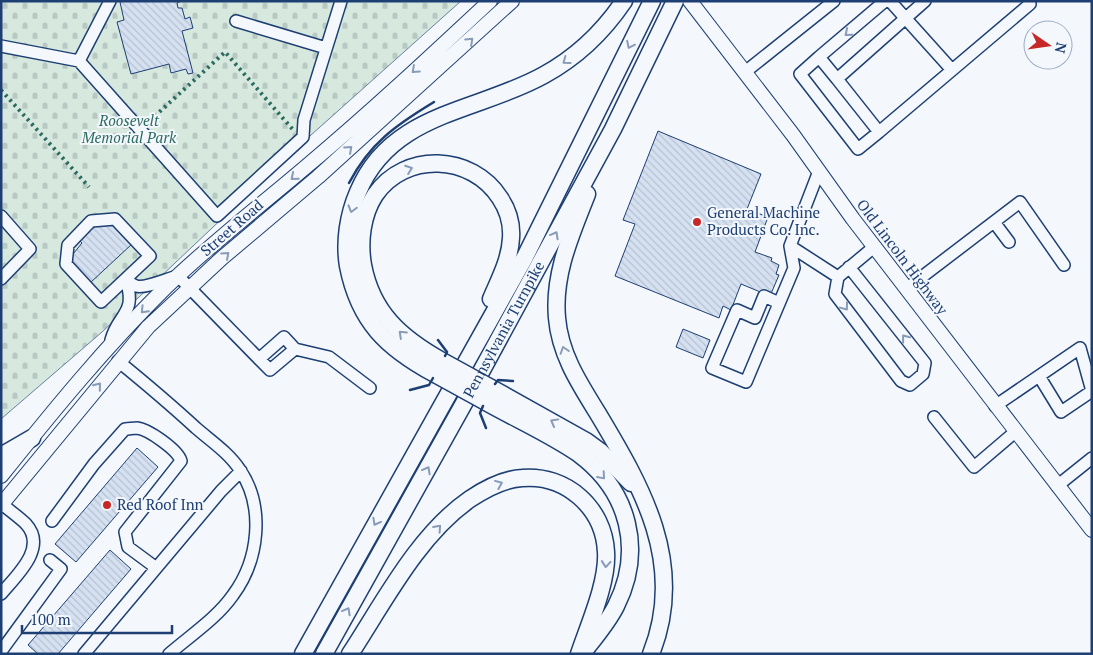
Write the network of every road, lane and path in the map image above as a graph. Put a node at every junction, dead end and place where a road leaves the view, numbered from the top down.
1 (110, 1) edge
2 (341, 1) edge
3 (490, 1) edge
4 (512, 1) edge
5 (624, 1) edge
6 (652, 1) edge
7 (675, 1) edge
8 (690, 1) edge
9 (834, 1) edge
10 (885, 1) edge
11 (890, 1) edge
12 (926, 1) edge
13 (1029, 1) edge
14 (819, 6) edge
15 (906, 19) junction
16 (236, 21) dead end
17 (1, 46) edge
18 (326, 48) junction
19 (818, 57) junction
20 (79, 61) junction
21 (952, 70) junction
22 (745, 72) junction
23 (837, 79) junction
24 (613, 129) junction
25 (879, 132) junction
26 (819, 171) junction
27 (1, 216) edge
28 (994, 222) junction
29 (1009, 242) dead end
30 (790, 246) junction
31 (874, 247) junction
32 (1064, 265) dead end
33 (849, 267) junction
34 (178, 276) junction
35 (838, 276) junction
36 (1, 279) edge
37 (126, 280) junction
38 (190, 288) junction
39 (906, 289) junction
40 (779, 303) junction
41 (108, 349) junction
42 (295, 349) junction
43 (259, 358) junction
44 (118, 361) junction
45 (438, 367) junction
46 (1039, 376) junction
47 (370, 388) dead end
48 (452, 388) junction
49 (1092, 391) edge
50 (489, 395) junction
51 (995, 406) junction
52 (934, 417) dead end
53 (1015, 432) junction
54 (32, 438) junction
55 (1, 456) edge
56 (1092, 458) edge
57 (241, 471) junction
58 (1, 476) edge
59 (1057, 486) junction
60 (644, 498) junction
61 (1, 504) edge
62 (52, 520) dead end
63 (1092, 530) edge
64 (50, 560) dead end
65 (155, 567) junction
66 (1, 594) edge
67 (2, 649) edge
68 (172, 653) edge
69 (7, 654) edge
70 (84, 654) edge
71 (303, 654) edge
72 (324, 654) edge
73 (350, 654) edge
74 (581, 654) edge
75 (651, 654) edge

1 - 20 street
2 - 18 street
3 -> 34 main road, Street Road
38 -> 4 main road, Street Road
5 -> 45 highway
6 -> 48 highway, Pennsylvania Turnpike
7 - 24 highway, Pennsylvania Turnpike
8 - 22 main road, Old Lincoln Highway
9 - 14 street
10 -> 19 street
11 - 15 street
12 - 15 street
13 - 21 street
14 - 22 street
15 - 21 street
15 - 23 street
16 - 18 street
17 - 20 street
18 - 20 street
19 - 23 street
19 - 25 street
21 - 25 street
22 - 26 main road, Old Lincoln Highway
23 - 25 street
60 -> 24 highway
72 -> 24 highway, Pennsylvania Turnpike
26 - 30 street
26 - 31 main road, Old Lincoln Highway
27 - 36 street
28 - 29 street
28 - 32 street
28 - 39 street
30 - 35 street
30 - 40 street
31 - 33 street
31 - 39 main road, Old Lincoln Highway
33 - 35 street
35 -> 33 street
34 - 37 street
34 - 38 street
34 -> 41 main road, Street Road
37 - 37 street
37 - 41 street
38 - 43 street
38 - 44 main road, Street Road
39 - 51 main road, Old Lincoln Highway
40 - 40 street
41 - 54 main road, Street Road
42 - 43 street
42 - 43 street
42 - 47 street
44 - 57 street
61 -> 44 main road, Street Road
45 -> 48 highway
45 - 50 highway, bridge
46 - 49 street
46 - 49 street
46 - 51 street
48 -> 71 highway, Pennsylvania Turnpike
60 -> 50 highway
50 -> 74 highway
51 - 53 main road, Old Lincoln Highway
52 - 53 street
53 - 59 main road, Old Lincoln Highway
54 - 55 highway
54 - 58 main road, Street Road
56 - 59 street
57 - 65 street
57 - 68 street
59 - 63 main road, Old Lincoln Highway
60 - 75 highway
61 - 66 street
62 - 65 street
64 - 67 street
65 - 70 street
67 - 69 street
73 -> 74 highway

